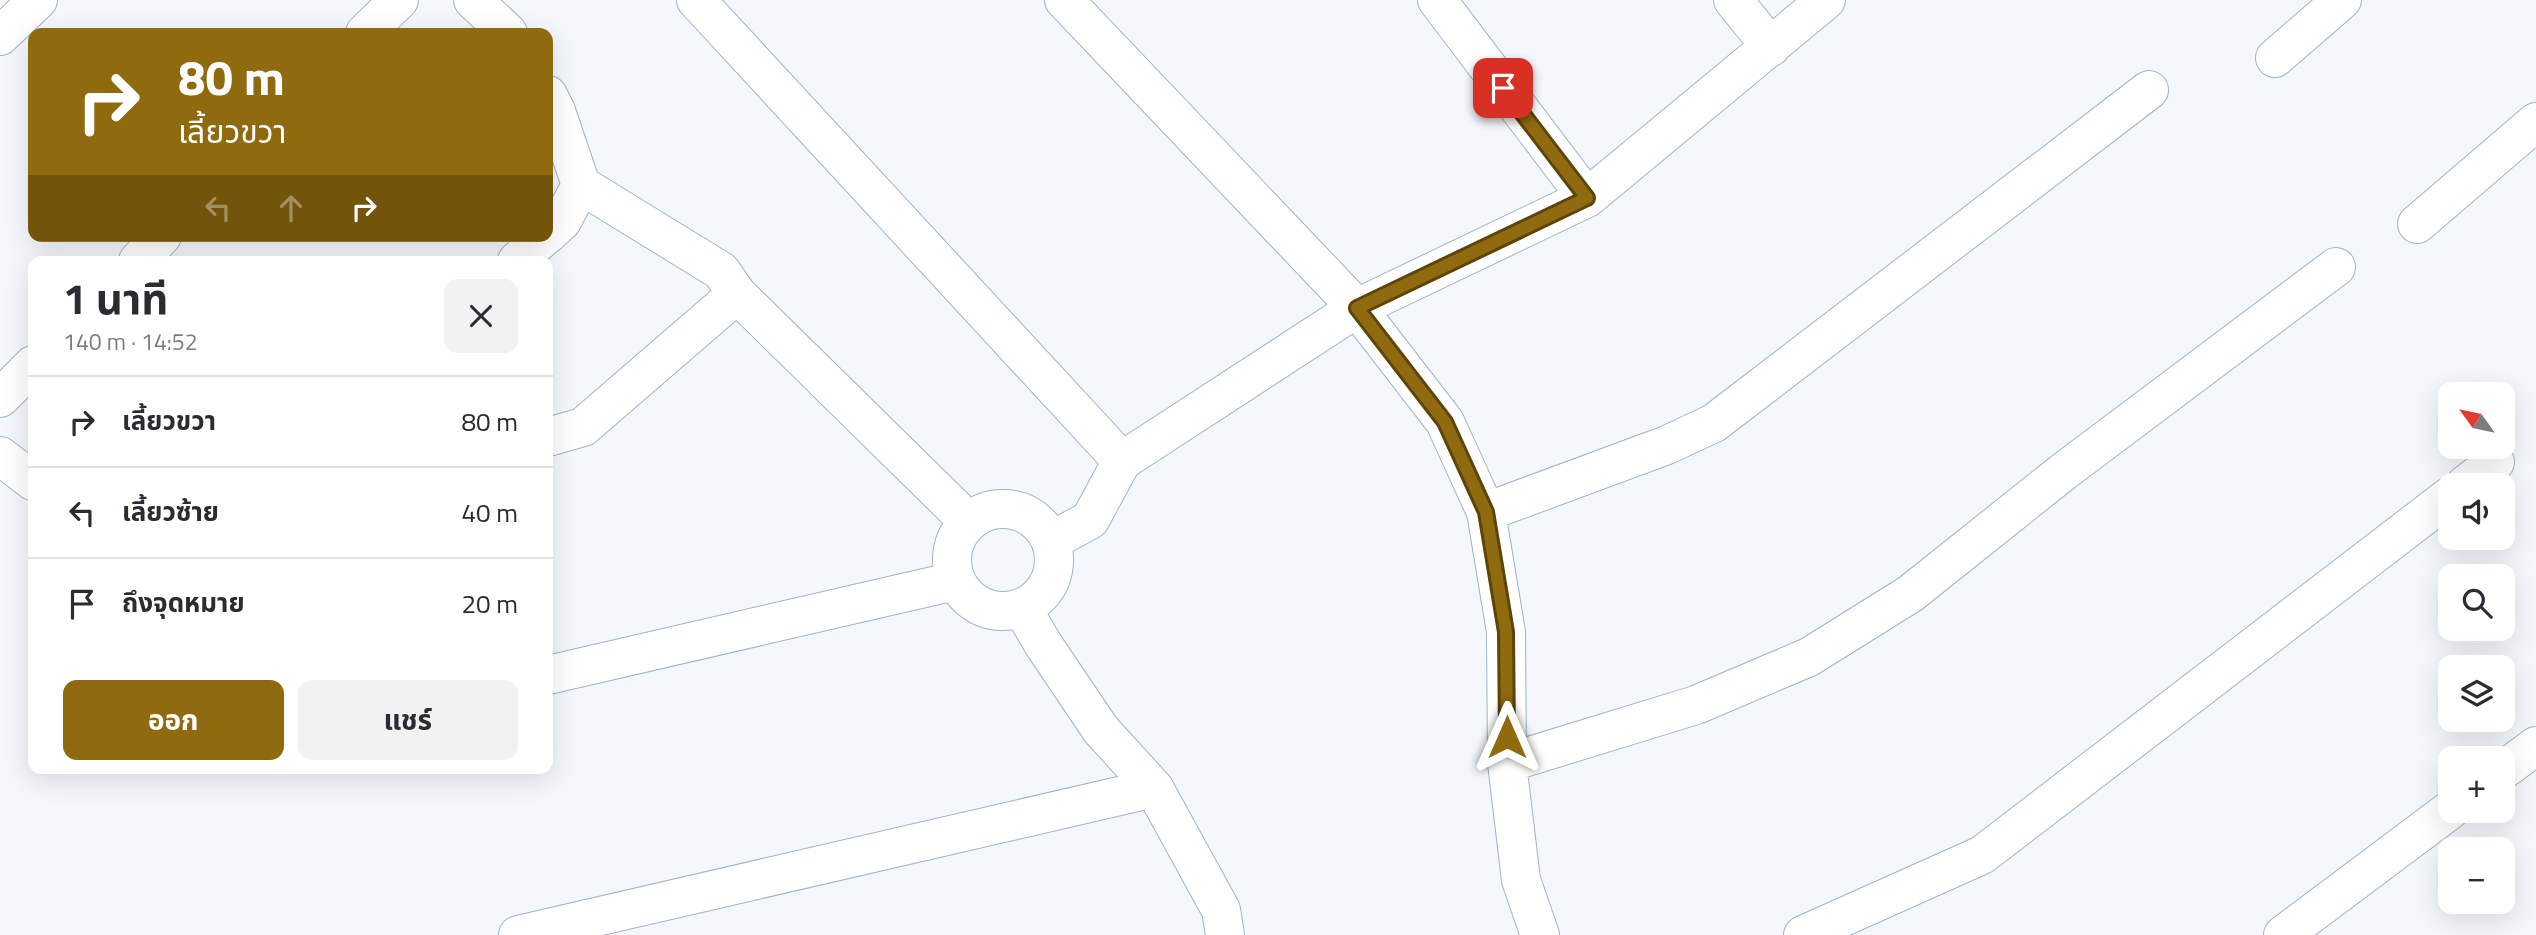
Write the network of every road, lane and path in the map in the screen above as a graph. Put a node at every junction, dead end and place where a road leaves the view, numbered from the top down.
1 (38, 0) edge
2 (400, 0) edge
3 (473, 0) edge
4 (696, 0) edge
5 (1064, 0) edge
6 (1437, 0) edge
7 (1733, 0) edge
8 (1826, 0) edge
9 (2342, 0) edge
10 (370, 28) edge
11 (503, 28) edge
12 (0, 36) edge
13 (1771, 47) junction
14 (2275, 58) dead end
15 (2149, 90) dead end
16 (553, 105) edge
17 (2536, 122) edge
18 (581, 185) junction
19 (1587, 198) junction
20 (2417, 224) dead end
21 (553, 229) edge
22 (156, 242) edge
23 (538, 242) edge
24 (143, 256) edge
25 (523, 256) edge
26 (2336, 267) dead end
27 (737, 294) junction
28 (1357, 308) junction
29 (28, 370) edge
30 (0, 398) edge
31 (553, 436) edge
32 (0, 456) edge
33 (1122, 461) junction
34 (2495, 462) dead end
35 (2481, 473) edge
36 (28, 477) edge
37 (2438, 505) edge
38 (1486, 512) junction
39 (968, 521) junction
40 (1051, 541) junction
41 (955, 581) junction
42 (1022, 608) junction
43 (553, 674) edge
44 (2536, 746) edge
45 (2515, 761) edge
46 (1507, 763) junction
47 (1154, 789) junction
48 (2438, 819) edge
49 (518, 935) edge
50 (1225, 935) edge
51 (1540, 935) edge
52 (1803, 935) edge
53 (2283, 935) edge

1 - 12 street
2 - 10 street
3 - 11 street
4 - 33 street
5 - 28 street
6 - 19 street
7 - 13 street
8 - 13 street
9 - 14 street
13 - 19 street
15 - 38 street
16 - 18 street
17 - 20 street
18 - 21 street
18 - 27 street
19 - 28 street
22 - 24 street
23 - 25 street
26 - 46 street
27 - 31 street
27 - 39 street
28 - 33 street
28 - 38 street
29 - 30 street
32 - 36 street
33 - 40 street
34 - 35 street
37 - 52 street
38 - 46 street
39 - 40 street
39 - 41 street
40 - 42 street
41 - 42 street
41 - 43 street
42 - 47 street
44 - 45 street
46 - 51 street
47 - 49 street
47 - 50 street
48 - 53 street

